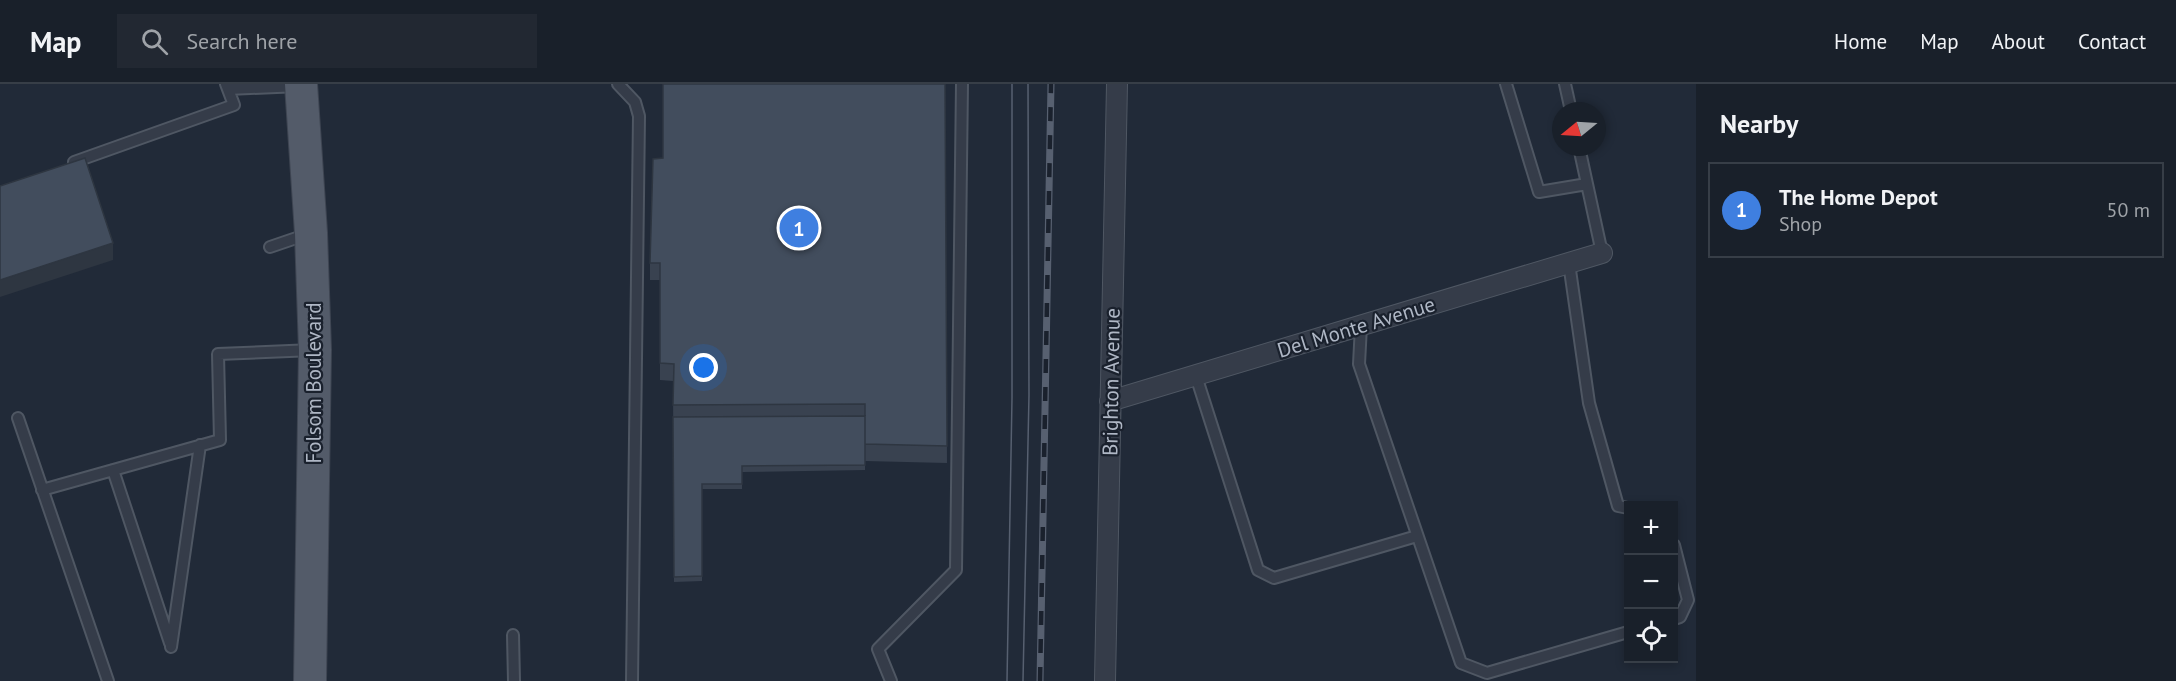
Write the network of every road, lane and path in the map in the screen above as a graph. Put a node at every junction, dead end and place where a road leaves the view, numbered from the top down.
1 (618, 84) edge
2 (962, 84) edge
3 (1117, 84) edge
4 (1506, 84) edge
5 (1565, 84) edge
6 (301, 85) edge
7 (227, 87) edge
8 (1569, 102) edge
9 (1581, 156) edge
10 (67, 165) edge
11 (1587, 184) junction
12 (311, 233) junction
13 (270, 247) dead end
14 (1602, 253) joint
15 (1569, 263) junction
16 (1361, 326) junction
17 (315, 350) junction
18 (1196, 376) junction
19 (1110, 402) junction
20 (18, 418) dead end
21 (200, 445) junction
22 (113, 470) junction
23 (42, 490) junction
24 (1624, 507) edge
25 (1417, 536) junction
26 (1677, 555) edge
27 (1678, 618) edge
28 (1624, 633) edge
29 (513, 635) dead end
30 (108, 681) edge
31 (310, 681) edge
32 (514, 681) edge
33 (632, 681) edge
34 (891, 681) edge
35 (1105, 681) edge

1 - 33 lane
2 - 34 lane
3 - 19 street, Brighton Avenue
4 - 11 lane
5 - 8 lane
6 - 7 lane
6 - 12 main road, Folsom Boulevard
7 - 10 lane
9 - 11 lane
11 - 14 lane
12 - 13 lane
12 - 17 main road, Folsom Boulevard
14 - 15 street, Del Monte Avenue
15 - 16 street, Del Monte Avenue
15 - 24 lane
16 - 18 street, Del Monte Avenue
16 - 25 lane
17 - 21 lane
17 - 31 main road, Folsom Boulevard
18 - 19 street, Del Monte Avenue
18 - 25 lane
19 - 35 street, Brighton Avenue
20 - 23 lane
21 - 22 lane
21 - 22 lane
22 - 23 lane
23 - 30 lane
25 - 28 lane
26 - 27 lane
29 - 32 lane

